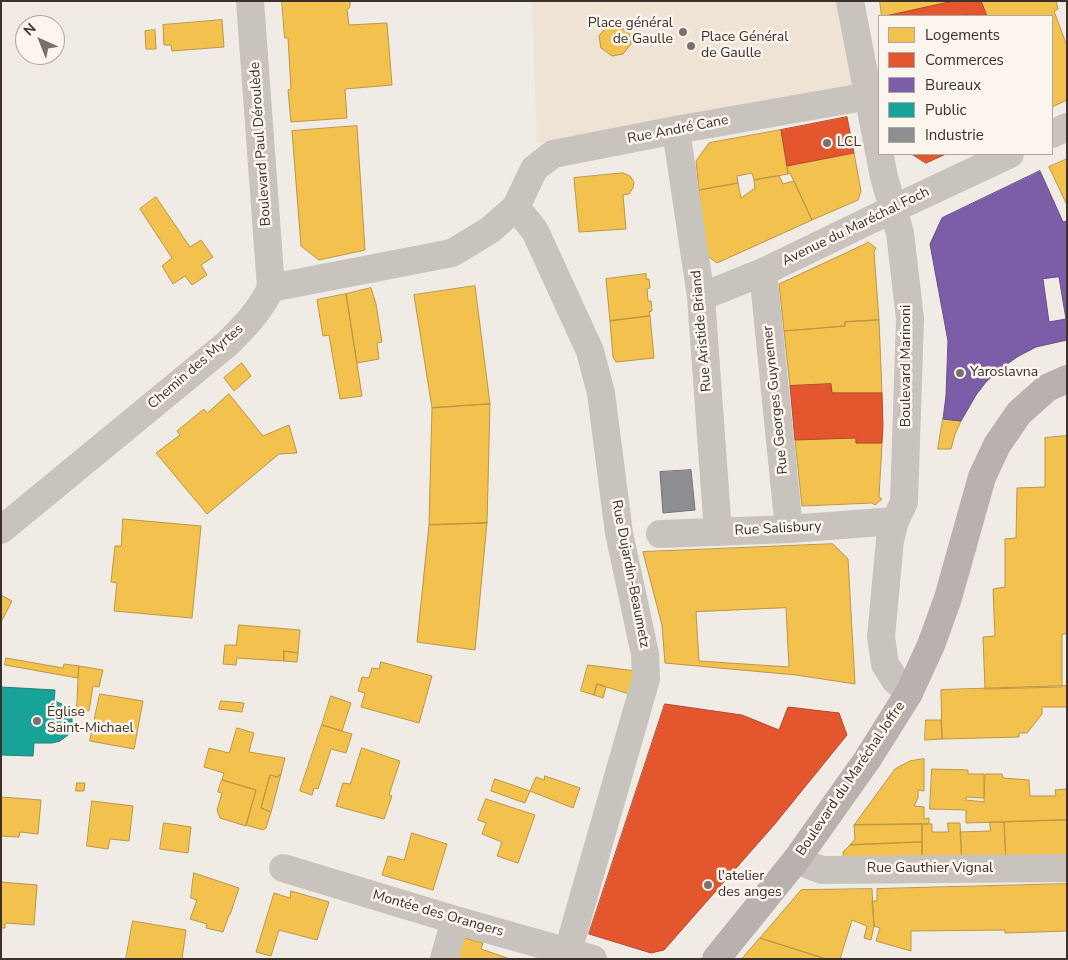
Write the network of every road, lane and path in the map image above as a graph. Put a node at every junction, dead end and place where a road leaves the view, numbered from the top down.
1 (250, 1) edge
2 (850, 1) edge
3 (869, 96) junction
4 (1067, 127) edge
5 (676, 130) junction
6 (1053, 134) edge
7 (878, 145) edge
8 (880, 155) edge
9 (1008, 155) edge
10 (516, 207) junction
11 (892, 209) junction
12 (763, 272) junction
13 (272, 288) junction
14 (701, 297) junction
15 (1067, 379) edge
16 (896, 521) junction
17 (789, 529) junction
18 (1, 530) edge
19 (718, 532) junction
20 (660, 534) dead end
21 (909, 693) junction
22 (796, 860) junction
23 (283, 868) dead end
24 (1067, 868) edge
25 (455, 920) junction
26 (568, 951) junction
27 (444, 959) edge
28 (593, 959) edge
29 (716, 959) edge

1 - 13 street, Boulevard Paul Déroulède
2 - 3 street, Boulevard Marinoni
3 - 5 street, Rue André Cane
3 - 7 street, Boulevard Marinoni
4 - 6 street
5 - 10 street, Rue André Cane
5 - 14 street, Rue Aristide Briand
8 - 11 street, Boulevard Marinoni
9 - 11 street, Avenue du Maréchal Foch
10 - 13 street
10 - 26 street, Rue Dujardin-Beaumetz
11 - 12 street, Avenue du Maréchal Foch
11 - 16 street, Boulevard Marinoni
12 - 14 street, Avenue du Maréchal Foch
12 - 17 street, Rue Georges Guynemer
13 - 18 street, Chemin des Myrtes
14 - 19 street, Rue Aristide Briand
15 - 21 main road, Boulevard du Maréchal Joffre
16 - 17 street, Rue Salisbury
16 - 21 street, Boulevard Marinoni
17 - 19 street, Rue Salisbury
19 - 20 street, Rue Salisbury
21 - 22 main road, Boulevard du Maréchal Joffre
22 - 24 street, Rue Gauthier Vignal
22 - 29 main road, Boulevard du Maréchal Joffre
23 - 25 street, Montée des Orangers
25 - 26 street, Montée des Orangers
25 - 27 street
26 - 28 street, Montée des Orangers

